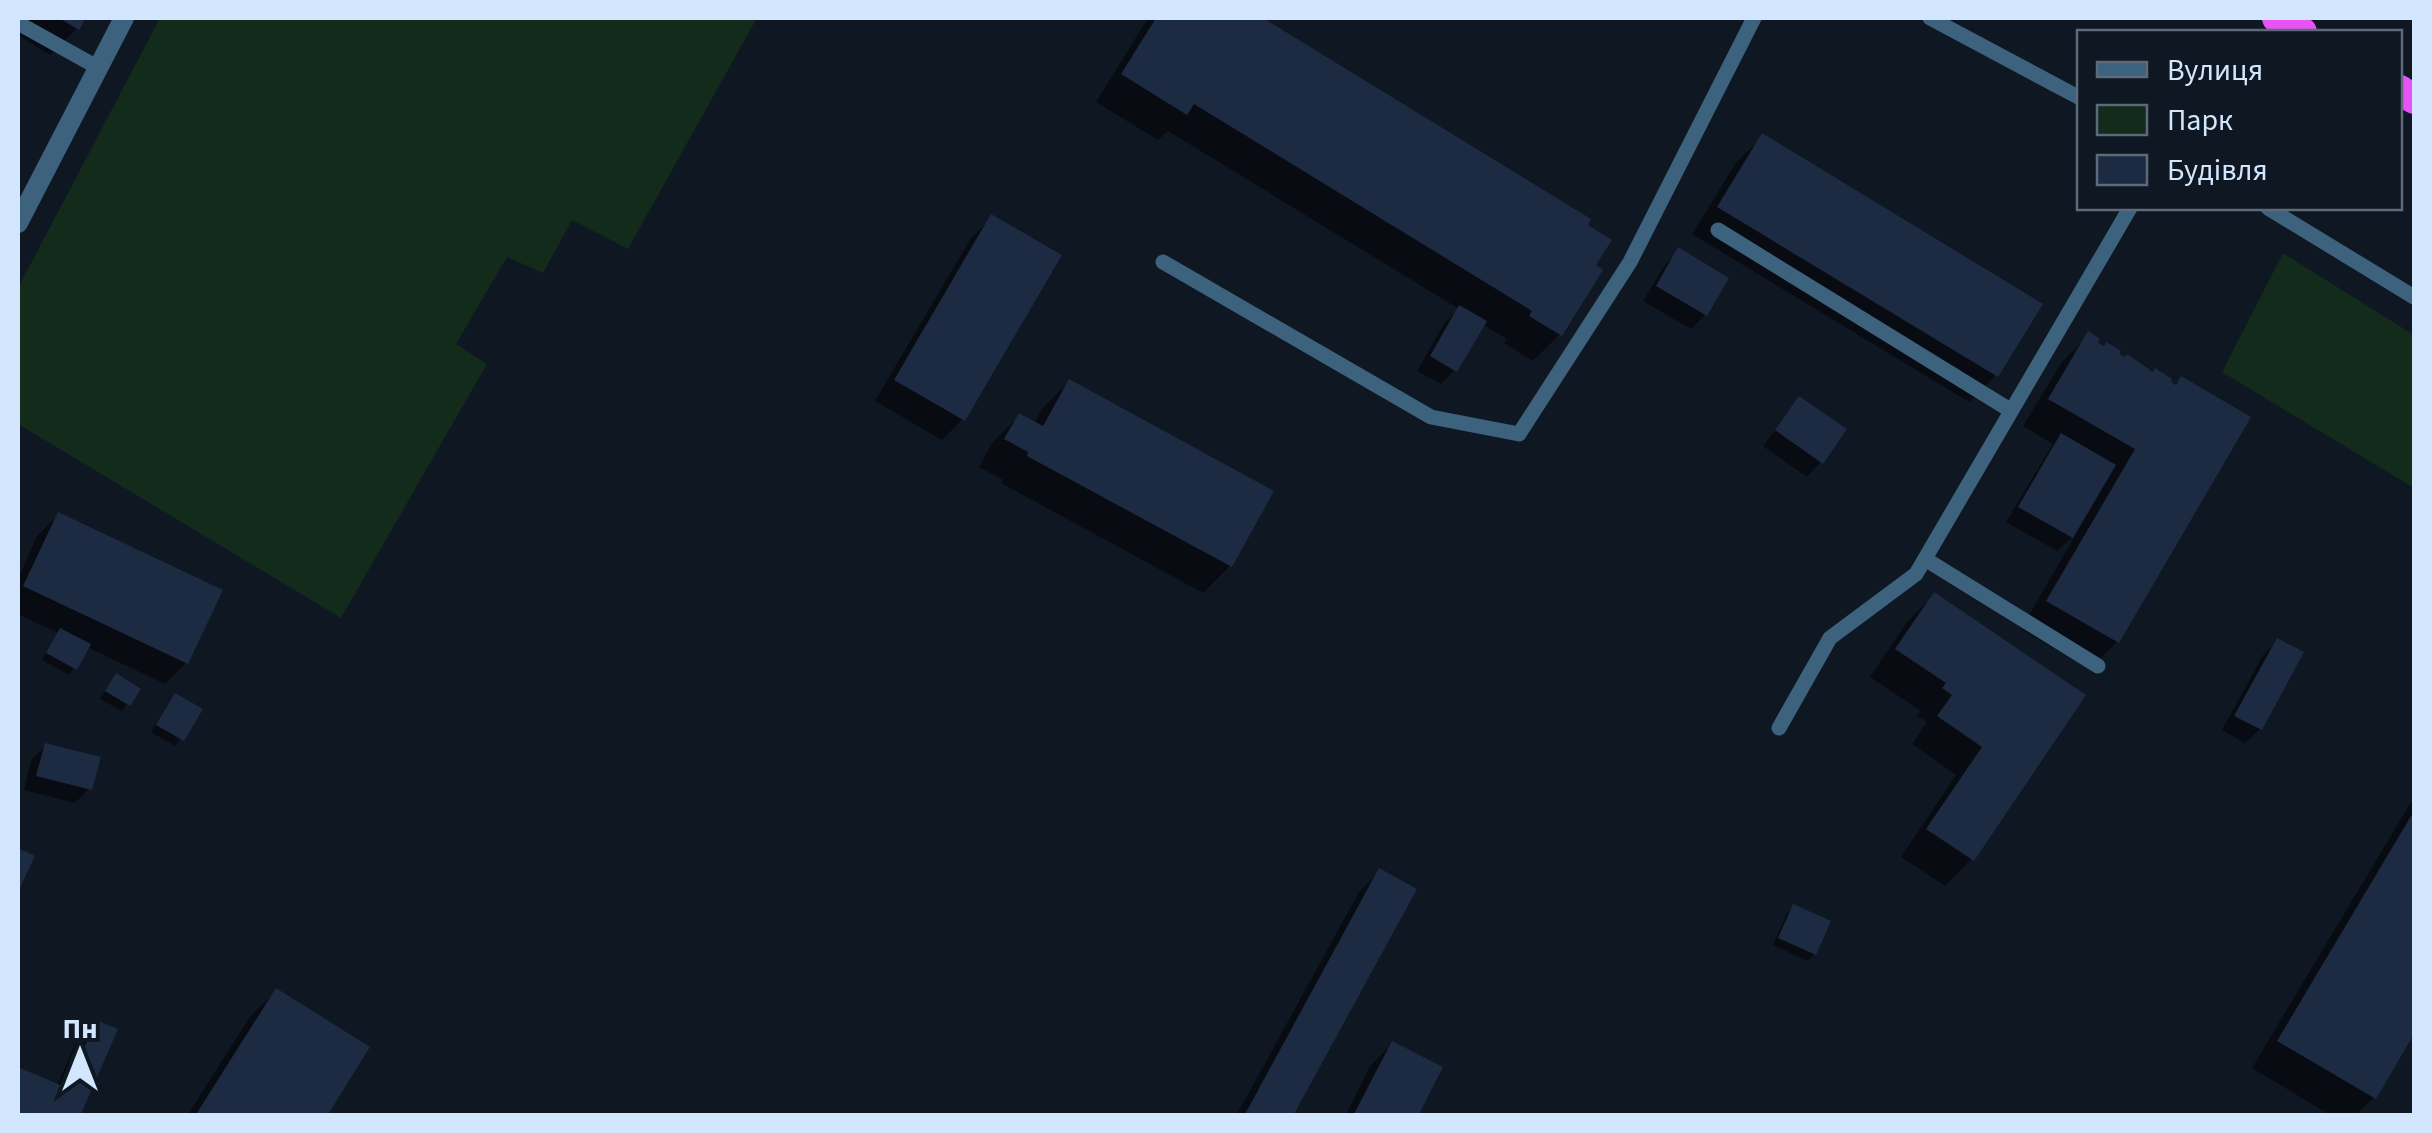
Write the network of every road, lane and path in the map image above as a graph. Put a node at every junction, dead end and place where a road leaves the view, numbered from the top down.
1 (124, 18) edge
2 (1754, 18) edge
3 (1930, 18) edge
4 (18, 23) edge
5 (97, 67) junction
6 (2077, 96) edge
7 (2129, 210) edge
8 (2271, 210) edge
9 (18, 223) edge
10 (1718, 230) dead end
11 (1163, 262) dead end
12 (2414, 296) edge
13 (2010, 410) junction
14 (1925, 558) junction
15 (2098, 666) dead end
16 (1779, 728) dead end

1 - 5 street
2 - 11 lane
3 - 6 lane
4 - 5 lane
5 - 9 street
7 - 13 lane
8 - 12 lane
10 - 13 lane
13 - 14 lane
14 - 15 lane
14 - 16 lane

